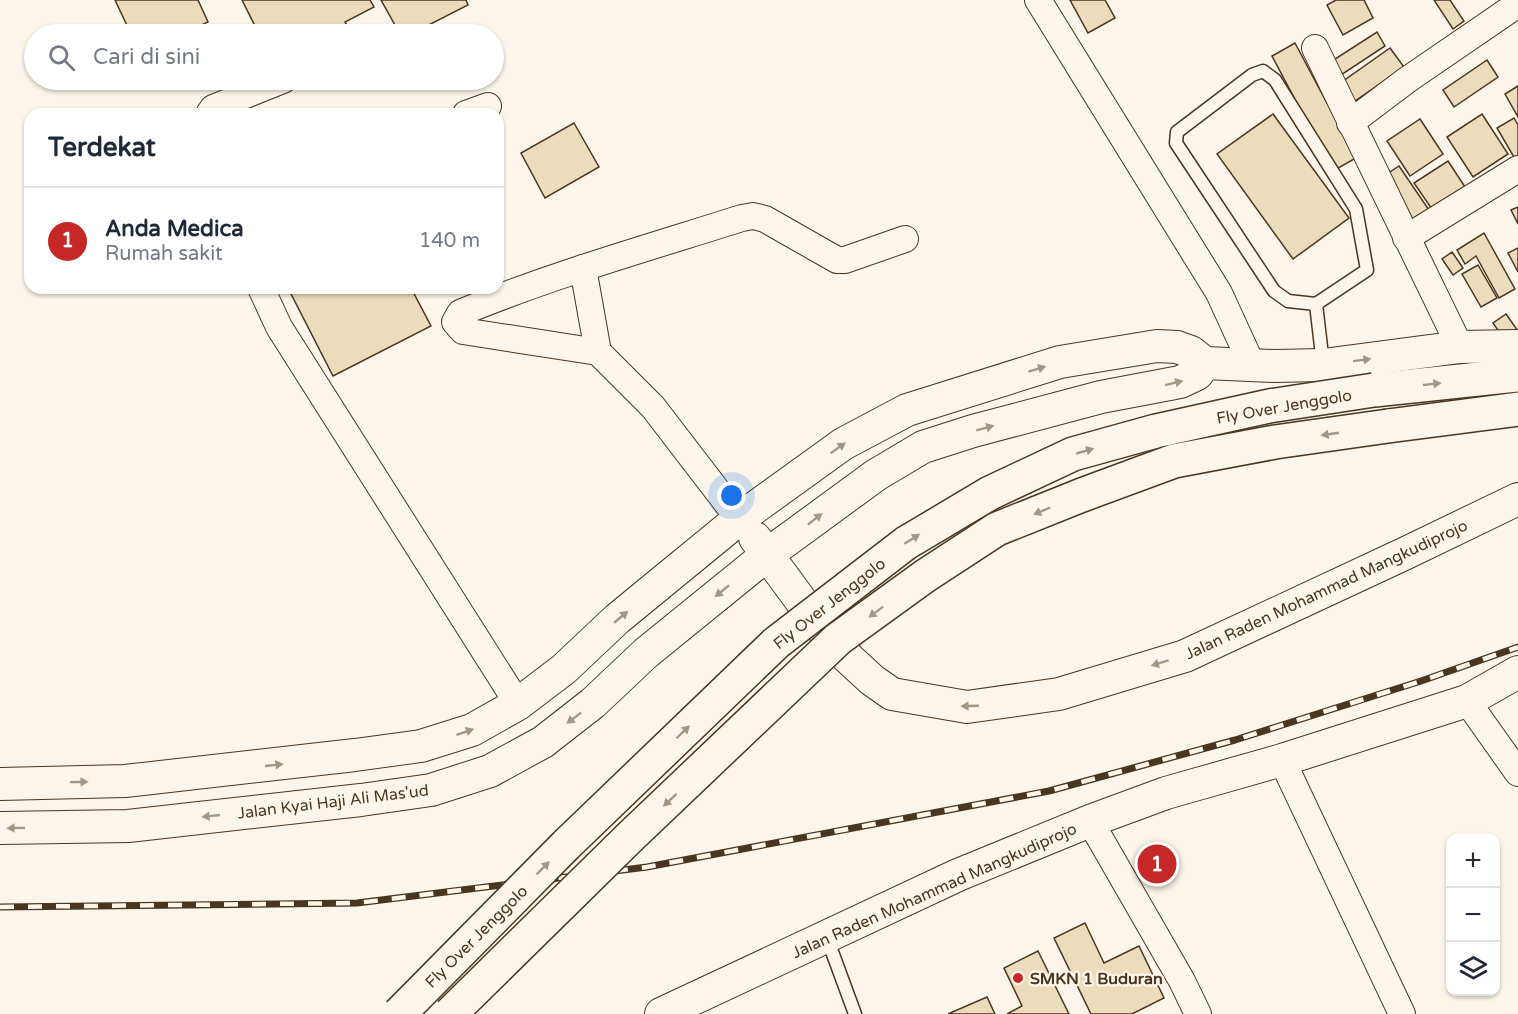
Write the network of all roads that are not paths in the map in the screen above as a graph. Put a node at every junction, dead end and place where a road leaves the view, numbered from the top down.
1 (1038, 0) edge
2 (1518, 4) edge
3 (1315, 48) dead end
4 (259, 90) edge
5 (213, 108) edge
6 (1350, 123) junction
7 (1518, 170) edge
8 (1406, 238) junction
9 (905, 239) dead end
10 (583, 268) junction
11 (504, 291) edge
12 (264, 294) edge
13 (495, 294) edge
14 (1316, 304) junction
15 (1518, 346) edge
16 (1460, 347) junction
17 (598, 352) junction
18 (1205, 363) junction
19 (1252, 365) junction
20 (1323, 365) junction
21 (1518, 375) edge
22 (1518, 410) edge
23 (1518, 499) edge
24 (740, 519) junction
25 (768, 554) junction
26 (1518, 672) edge
27 (1467, 700) junction
28 (518, 704) junction
29 (1282, 760) junction
30 (1518, 773) edge
31 (0, 783) edge
32 (1090, 820) junction
33 (0, 828) edge
34 (826, 937) junction
35 (399, 1014) edge
36 (450, 1014) edge
37 (661, 1014) edge
38 (855, 1014) edge
39 (1198, 1014) edge
40 (1402, 1014) edge

1 - 19 street
2 - 6 street
3 - 6 street
4 - 5 street
6 - 8 street
7 - 8 street
8 - 16 street
9 - 10 street
10 - 11 street
10 - 17 street
12 - 28 street
13 - 17 street
14 - 14 lane
14 - 20 lane
15 - 16 street
20 -> 16 street
17 - 24 street
18 - 19 street
24 -> 18 street
25 -> 18 street
19 - 20 street
35 -> 21 highway, Fly Over Jenggolo, bridge
22 -> 36 highway, Fly Over Jenggolo, bridge
23 -> 25 street, Jalan Raden Mohammad Mangkudiprojo
24 - 25 street, Jalan Raden Mohammad Mangkudiprojo
28 -> 24 street
25 -> 33 street, Jalan Kyai Haji Ali Mas'ud
26 - 27 street, Jalan Raden Mohammad Mangkudiprojo
27 - 29 street, Jalan Raden Mohammad Mangkudiprojo
27 - 30 street
31 -> 28 street
29 - 32 street, Jalan Raden Mohammad Mangkudiprojo
29 - 40 street
32 - 34 street, Jalan Raden Mohammad Mangkudiprojo
32 - 39 street
34 - 37 street, Jalan Raden Mohammad Mangkudiprojo
34 - 38 lane

